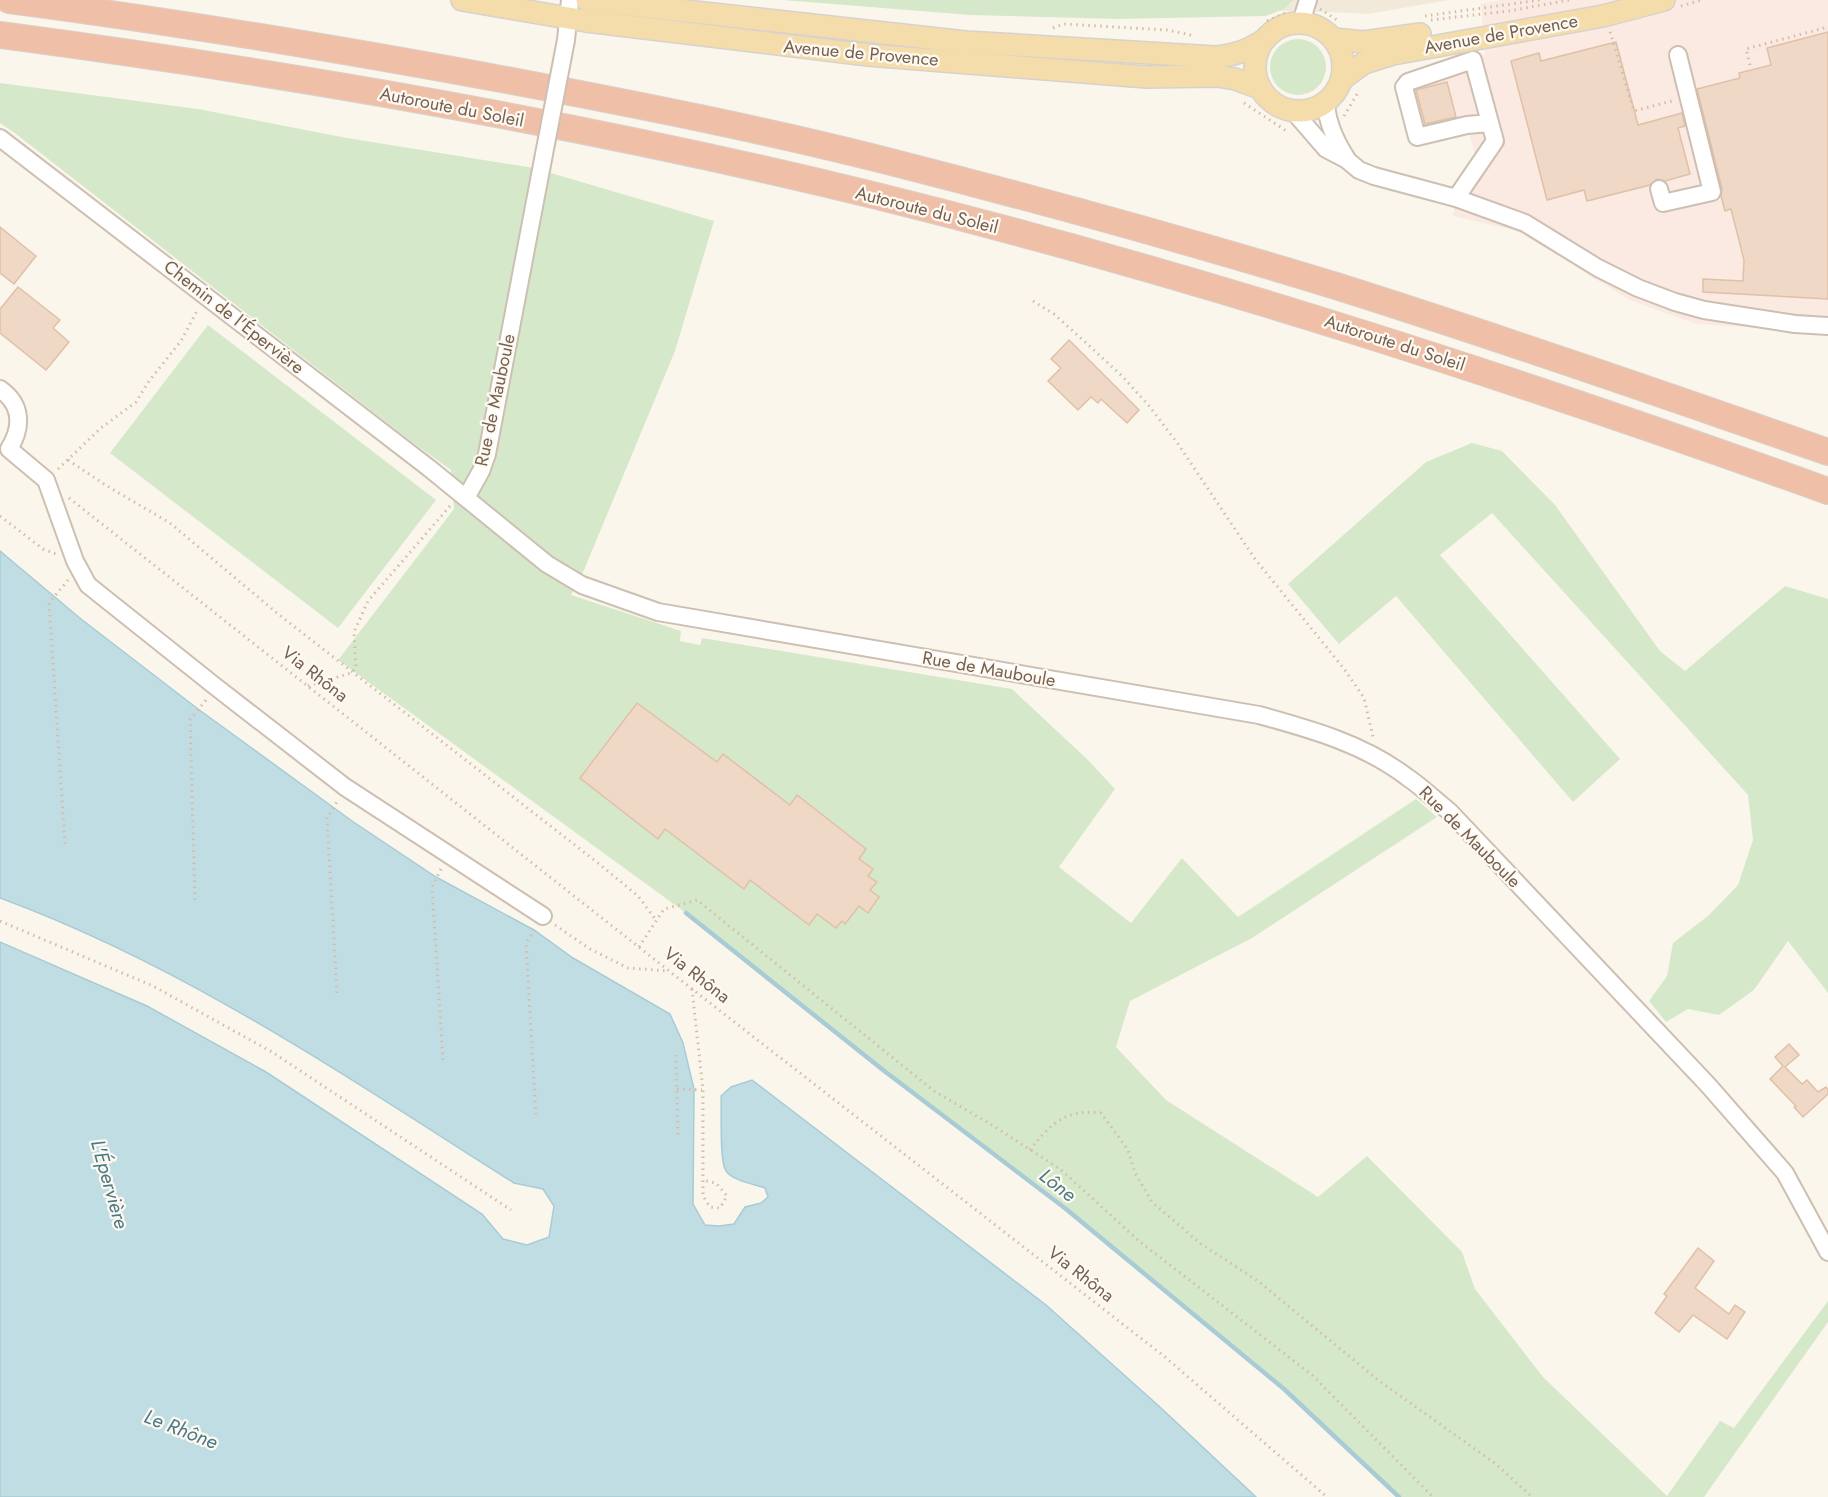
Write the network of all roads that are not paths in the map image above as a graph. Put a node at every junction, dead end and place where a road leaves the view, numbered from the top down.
1 (9, 0) edge
2 (462, 0) edge
3 (586, 0) edge
4 (1308, 0) edge
5 (1607, 0) edge
6 (1665, 0) edge
7 (569, 9) edge
8 (1301, 22) junction
9 (0, 35) edge
10 (1334, 39) junction
11 (1264, 40) junction
12 (1678, 55) dead end
13 (1352, 81) junction
14 (1260, 88) junction
15 (1326, 103) junction
16 (1294, 112) junction
17 (1490, 123) junction
18 (0, 138) edge
19 (1347, 160) junction
20 (1659, 189) dead end
21 (1456, 198) junction
22 (1828, 326) edge
23 (0, 389) edge
24 (1828, 452) edge
25 (1828, 491) edge
26 (459, 501) junction
27 (543, 916) road end
28 (1828, 1252) edge

1 - 24 highway, Autoroute du Soleil
2 - 7 main road, Avenue de Provence
3 - 11 main road, Avenue de Provence
4 - 8 street
5 - 10 main road, Avenue de Provence
6 - 13 main road, Avenue de Provence
7 - 14 main road, Avenue de Provence
7 - 26 street, Rue de Mauboule, bridge
8 - 10 main road
8 - 11 main road
9 - 25 highway, Autoroute du Soleil
10 - 13 main road
11 - 14 main road
12 - 20 street
13 - 15 main road
14 - 16 main road
15 - 16 main road
15 - 19 street
16 - 19 street
17 - 17 street
17 - 21 street
18 - 26 street, Chemin de l'Épervière
19 - 21 street
21 - 22 street
23 - 27 street
26 - 28 street, Rue de Mauboule

